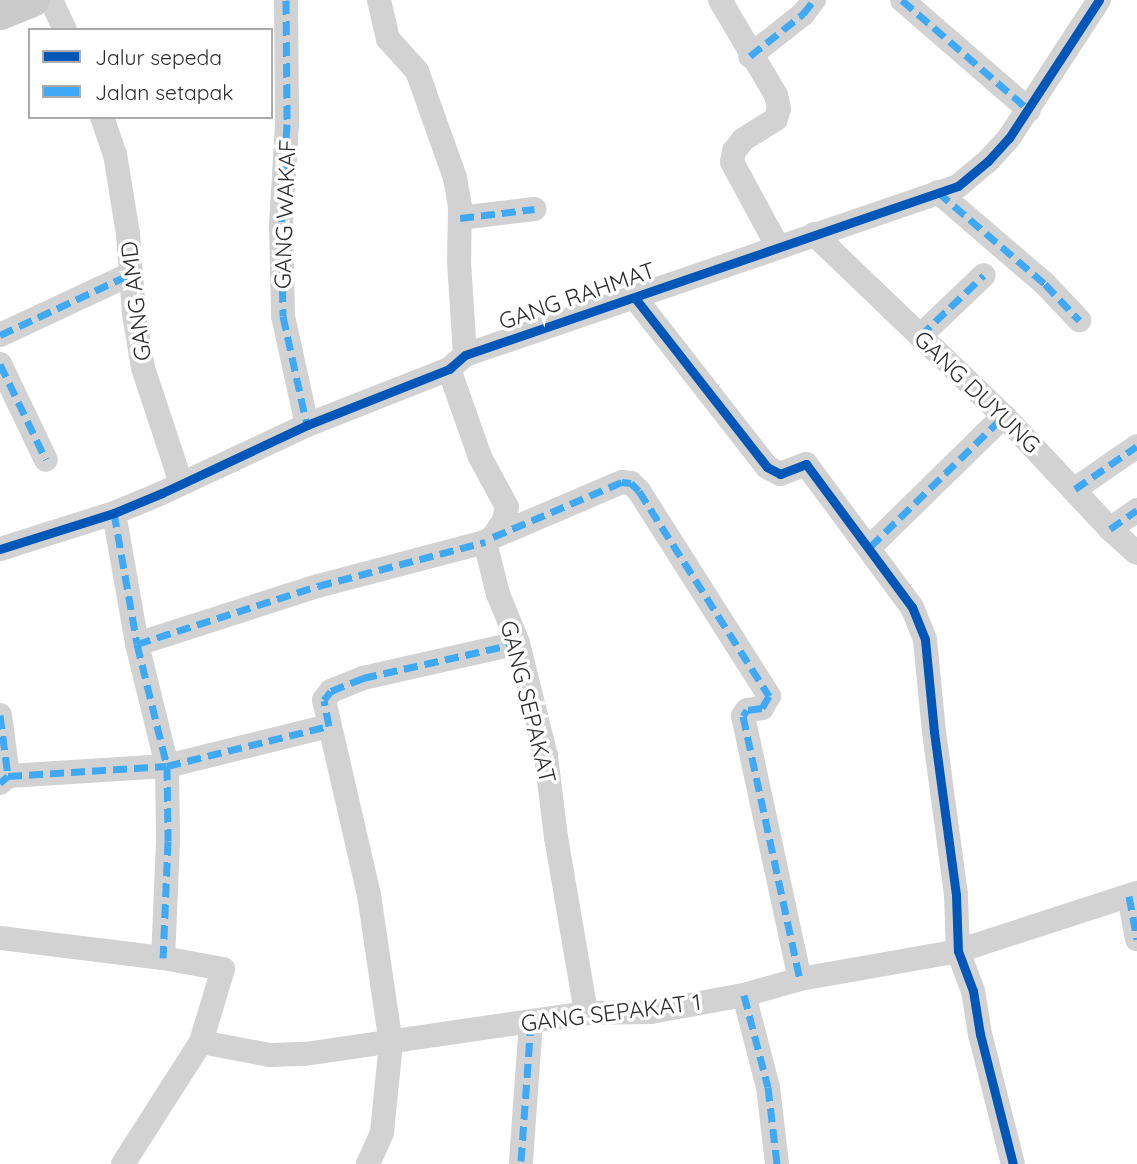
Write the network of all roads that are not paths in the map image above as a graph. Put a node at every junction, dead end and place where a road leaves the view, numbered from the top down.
1 (32, 0) edge
2 (51, 0) edge
3 (286, 0) edge
4 (379, 0) edge
5 (720, 0) edge
6 (814, 0) edge
7 (902, 0) edge
8 (1099, 0) edge
9 (0, 13) edge
10 (64, 28) edge
11 (750, 56) junction
12 (1029, 110) junction
13 (103, 119) edge
14 (938, 192) junction
15 (534, 209) dead end
16 (460, 218) junction
17 (814, 234) junction
18 (778, 247) junction
19 (131, 274) junction
20 (984, 275) dead end
21 (635, 298) junction
22 (1079, 320) dead end
23 (0, 335) edge
24 (920, 336) junction
25 (457, 362) junction
26 (0, 364) edge
27 (1004, 416) junction
28 (307, 425) junction
29 (1137, 446) edge
30 (46, 460) dead end
31 (181, 483) junction
32 (1075, 489) junction
33 (1137, 510) edge
34 (114, 513) junction
35 (1110, 529) junction
36 (489, 540) junction
37 (870, 547) junction
38 (0, 549) edge
39 (1137, 553) edge
40 (518, 643) junction
41 (137, 644) junction
42 (0, 715) edge
43 (329, 726) junction
44 (167, 766) junction
45 (4, 779) edge
46 (1133, 894) edge
47 (0, 938) edge
48 (1137, 939) edge
49 (958, 951) junction
50 (163, 958) junction
51 (800, 979) junction
52 (744, 995) junction
53 (586, 1013) junction
54 (531, 1022) junction
55 (201, 1042) junction
56 (391, 1044) junction
57 (521, 1161) dead end
58 (123, 1164) edge
59 (368, 1164) edge
60 (777, 1164) edge
61 (1013, 1164) edge

1 - 9 main road
2 - 10 street
3 - 28 street, GANG WAKAF
4 - 16 street
5 - 11 street
6 - 11 street
7 - 12 street
8 - 12 street, GANG RAHMAT
11 - 18 street
12 - 14 street, GANG RAHMAT
13 - 19 street, GANG AMD
14 - 17 street, GANG RAHMAT
14 - 22 street
15 - 16 street
16 - 25 street
17 - 18 street, GANG RAHMAT
17 - 24 street, GANG DUYUNG
18 - 21 street, GANG RAHMAT
19 - 23 street
19 - 31 street, GANG AMD
20 - 24 street
21 - 25 street, GANG RAHMAT
21 - 37 street
24 - 27 street, GANG DUYUNG
25 - 28 street, GANG RAHMAT
25 - 36 street
26 - 30 street
27 - 32 street, GANG DUYUNG
27 - 37 street
28 - 31 street, GANG RAHMAT
29 - 32 street
31 - 34 street, GANG RAHMAT
32 - 35 street, GANG DUYUNG
33 - 35 street
34 - 38 street, GANG RAHMAT
34 - 41 street
35 - 39 street, GANG DUYUNG
36 - 40 street, GANG SEPAKAT
36 - 41 street
36 - 51 street
37 - 49 street
40 - 43 street
40 - 53 street, GANG SEPAKAT
41 - 44 street
42 - 45 street
43 - 44 street
43 - 56 street
44 - 45 street
44 - 50 street
46 - 48 street
46 - 49 street, GANG SEPAKAT 1
47 - 50 street
49 - 51 street, GANG SEPAKAT 1
49 - 61 street
50 - 55 street
51 - 52 street, GANG SEPAKAT 1
52 - 53 street, GANG SEPAKAT 1
52 - 60 street
53 - 54 street, GANG SEPAKAT 1
54 - 56 street, GANG SEPAKAT 1
54 - 57 street
55 - 56 street, GANG SEPAKAT 1
55 - 58 street
56 - 59 street

